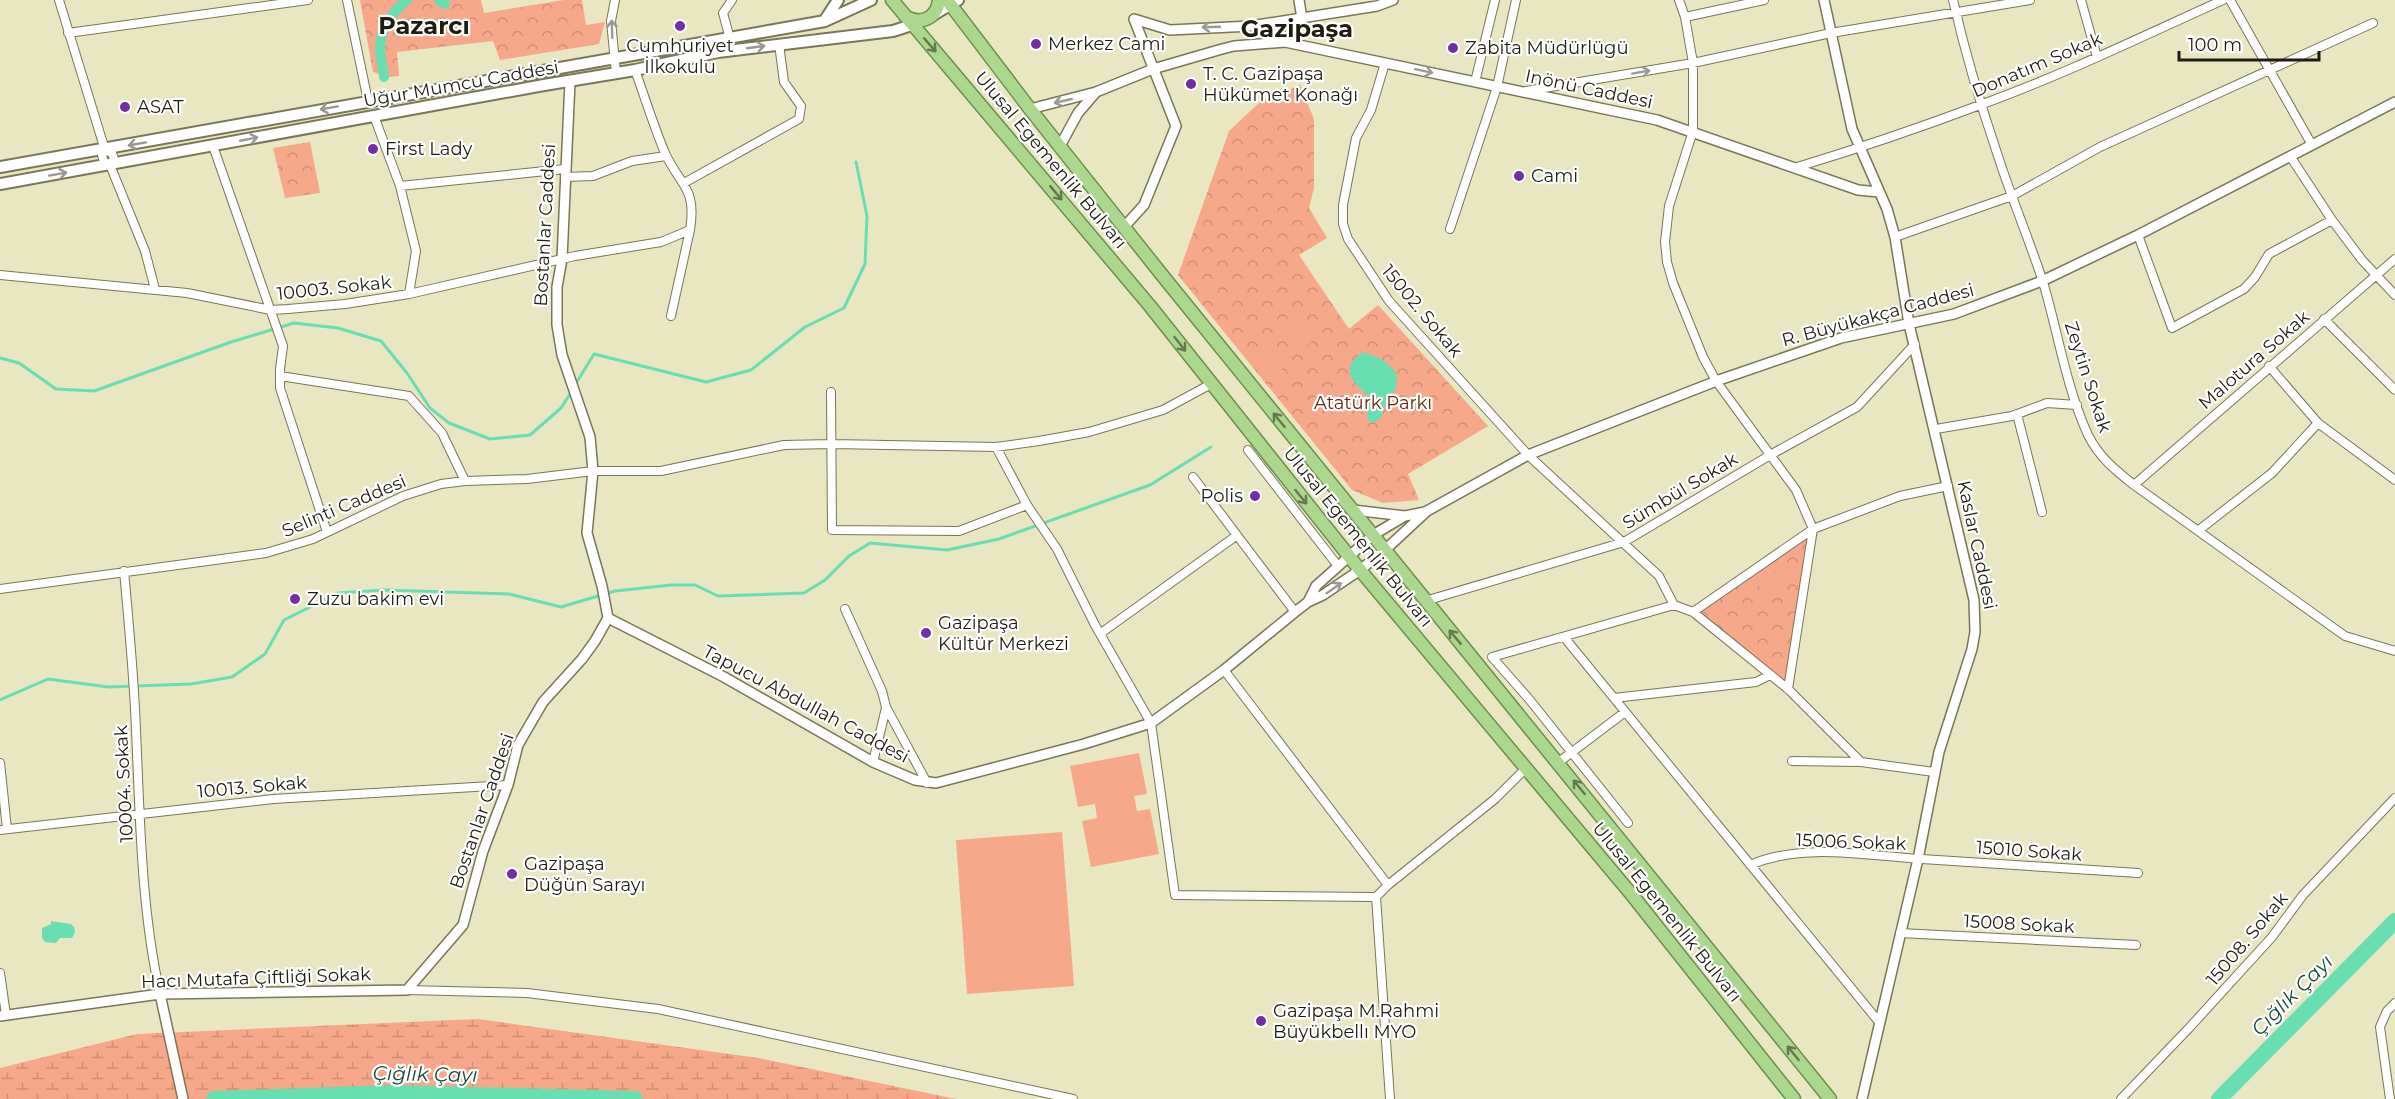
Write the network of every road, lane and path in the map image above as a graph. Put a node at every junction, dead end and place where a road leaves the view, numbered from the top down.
1 (59, 0) edge
2 (308, 0) edge
3 (347, 0) edge
4 (615, 0) edge
5 (732, 0) edge
6 (871, 0) edge
7 (893, 0) edge
8 (1299, 0) edge
9 (1393, 0) edge
10 (1494, 0) edge
11 (1516, 0) edge
12 (1679, 0) edge
13 (1764, 0) edge
14 (1824, 0) edge
15 (1953, 0) edge
16 (2030, 0) edge
17 (2081, 0) edge
18 (2223, 0) edge
19 (2230, 0) edge
20 (835, 1) edge
21 (949, 1) edge
22 (260, 3) edge
23 (1956, 11) junction
24 (902, 13) junction
25 (930, 17) junction
26 (1685, 17) junction
27 (1302, 19) junction
28 (825, 21) junction
29 (2373, 22) dead end
30 (912, 25) junction
31 (68, 33) junction
32 (1831, 33) junction
33 (730, 39) junction
34 (1285, 42) junction
35 (779, 44) junction
36 (2097, 57) junction
37 (614, 58) junction
38 (1385, 63) junction
39 (1694, 63) junction
40 (1153, 69) junction
41 (2270, 69) junction
42 (635, 70) junction
43 (616, 73) junction
44 (570, 81) junction
45 (1475, 82) junction
46 (1497, 87) junction
47 (1096, 92) junction
48 (1521, 92) junction
49 (368, 101) junction
50 (2395, 102) edge
51 (1982, 105) junction
52 (1030, 109) junction
53 (374, 116) junction
54 (1693, 131) junction
55 (2312, 145) junction
56 (213, 146) junction
57 (1060, 146) junction
58 (1859, 148) junction
59 (105, 150) junction
60 (666, 156) junction
61 (2290, 156) junction
62 (110, 165) junction
63 (0, 167) edge
64 (1794, 168) junction
65 (565, 173) junction
66 (684, 183) junction
67 (0, 184) edge
68 (400, 186) junction
69 (1879, 192) junction
70 (2012, 196) junction
71 (2332, 220) junction
72 (1124, 227) junction
73 (1450, 229) dead end
74 (690, 230) junction
75 (2138, 235) junction
76 (1895, 237) junction
77 (562, 259) junction
78 (2395, 259) edge
79 (0, 275) edge
80 (2376, 275) junction
81 (2042, 281) junction
82 (154, 290) junction
83 (409, 294) junction
84 (2395, 295) edge
85 (271, 310) junction
86 (671, 316) dead end
87 (2324, 319) junction
88 (1909, 324) junction
89 (1915, 344) junction
90 (2269, 366) junction
91 (280, 376) junction
92 (1716, 381) junction
93 (1211, 384) junction
94 (2395, 390) edge
95 (831, 392) dead end
96 (2077, 405) junction
97 (2017, 414) junction
98 (2318, 423) junction
99 (1936, 429) junction
100 (832, 444) junction
101 (996, 447) junction
102 (1248, 450) dead end
103 (1772, 454) junction
104 (1528, 455) junction
105 (593, 471) junction
106 (1193, 477) dead end
107 (2395, 480) edge
108 (465, 481) junction
109 (2134, 485) junction
110 (1948, 486) junction
111 (1027, 505) junction
112 (1353, 510) junction
113 (1427, 511) junction
114 (2042, 512) dead end
115 (1405, 516) junction
116 (1813, 529) junction
117 (2199, 530) junction
118 (327, 532) junction
119 (1236, 536) junction
120 (1373, 536) junction
121 (1624, 542) junction
122 (1385, 550) junction
123 (1349, 556) junction
124 (1338, 566) junction
125 (1360, 570) junction
126 (124, 571) junction
127 (0, 589) edge
128 (1425, 601) junction
129 (1308, 602) junction
130 (1674, 605) junction
131 (845, 609) dead end
132 (1295, 612) junction
133 (1693, 612) junction
134 (608, 618) junction
135 (1101, 633) junction
136 (1564, 637) junction
137 (2395, 651) edge
138 (1224, 670) junction
139 (1770, 675) junction
140 (1788, 689) junction
141 (1614, 698) junction
142 (886, 707) junction
143 (1625, 712) junction
144 (1151, 723) junction
145 (1572, 752) junction
146 (1792, 761) dead end
147 (873, 762) junction
148 (1559, 762) junction
149 (1861, 762) junction
150 (0, 763) edge
151 (1525, 769) junction
152 (1934, 772) junction
153 (927, 783) junction
154 (508, 785) junction
155 (2395, 798) edge
156 (140, 814) junction
157 (1628, 822) dead end
158 (3, 829) edge
159 (1918, 859) junction
160 (1750, 865) junction
161 (2138, 873) dead end
162 (1388, 885) junction
163 (1376, 897) junction
164 (1899, 933) junction
165 (2136, 945) dead end
166 (0, 973) edge
167 (407, 990) junction
168 (160, 994) junction
169 (2395, 1003) edge
170 (3, 1016) edge
171 (1879, 1022) junction
172 (183, 1099) edge
173 (1073, 1099) edge
174 (1390, 1099) edge
175 (1794, 1099) edge
176 (1830, 1099) edge
177 (1862, 1099) edge
178 (2121, 1099) edge
179 (2390, 1099) edge

1 - 31 street
2 - 22 street
3 - 49 street
37 -> 4 street
5 - 33 street
6 - 28 main road, Uğur Mumcu Caddesi
7 - 24 highway, Ulusal Egemenlik Bulvarı
8 - 27 street
9 - 27 street
10 - 45 street
11 - 46 street
12 - 26 street
13 - 26 street
14 - 32 street, Kaslar Caddesi
15 - 23 street, Zeytin Sokak
16 - 23 street
17 - 36 street
18 - 36 street, Donatım Sokak
19 - 41 street
20 - 28 main road
21 - 25 highway
21 - 52 highway, Ulusal Egemenlik Bulvarı
22 - 31 street
23 - 32 street
23 - 51 street, Zeytin Sokak
24 - 25 highway
24 - 30 highway, Ulusal Egemenlik Bulvarı
25 - 30 main road, Uğur Mumcu Caddesi
26 - 39 street
27 - 34 street
27 -> 40 street
28 - 33 main road, Uğur Mumcu Caddesi
29 - 41 street
30 - 35 main road, Uğur Mumcu Caddesi
30 -> 93 highway, Ulusal Egemenlik Bulvarı
31 - 59 street
32 - 39 street
32 - 58 street, Kaslar Caddesi
33 - 37 main road, Uğur Mumcu Caddesi
34 - 38 street, Inönü Caddesi
34 - 40 street, Inönü Caddesi
42 -> 35 main road, Uğur Mumcu Caddesi
35 - 66 street
36 - 51 street, Donatım Sokak
37 - 43 street
37 - 49 main road, Uğur Mumcu Caddesi
38 -> 45 street, Inönü Caddesi
38 - 104 street, 15002. Sokak
48 -> 39 street
39 - 54 street
40 - 47 street, Inönü Caddesi
40 - 72 street
41 - 55 street
41 - 70 street
42 - 43 main road, Uğur Mumcu Caddesi
42 - 60 street
43 - 44 main road, Uğur Mumcu Caddesi
44 - 53 main road, Uğur Mumcu Caddesi
44 - 65 street, Bostanlar Caddesi
45 - 46 street, Inönü Caddesi
46 - 48 street, Inönü Caddesi
46 - 73 street
47 -> 52 street, Inönü Caddesi
47 - 57 street
48 - 54 street, Inönü Caddesi
49 -> 59 main road, Uğur Mumcu Caddesi
50 - 55 street, R. Büyükakça Caddesi
51 - 58 street, Donatım Sokak
51 - 70 street, Zeytin Sokak
52 - 57 highway, Ulusal Egemenlik Bulvarı
56 -> 53 main road, Uğur Mumcu Caddesi
53 - 68 street
54 - 64 street, Inönü Caddesi
54 - 92 street
55 - 61 street, R. Büyükakça Caddesi
56 - 62 main road, Uğur Mumcu Caddesi
56 - 85 street
57 - 72 highway, Ulusal Egemenlik Bulvarı
58 - 64 street, Donatım Sokak
58 - 69 street, Kaslar Caddesi
59 - 62 street
59 - 63 main road, Uğur Mumcu Caddesi
60 - 65 street
60 - 66 street
61 - 71 street
61 - 75 street, R. Büyükakça Caddesi
67 -> 62 main road, Uğur Mumcu Caddesi
62 - 82 street
64 - 69 street, Inönü Caddesi
65 - 68 street
65 - 77 street, Bostanlar Caddesi
66 - 74 street
68 - 83 street
69 - 76 street, Kaslar Caddesi
70 - 76 street
70 - 81 street, Zeytin Sokak
71 - 75 street
71 - 80 street
112 -> 72 highway, Ulusal Egemenlik Bulvarı
74 - 77 street, 10003. Sokak
74 - 86 street
75 - 81 street, R. Büyükakça Caddesi
76 - 88 street, Kaslar Caddesi
77 - 83 street, 10003. Sokak
77 - 105 street, Bostanlar Caddesi
78 - 80 street, Malotura Sokak
79 - 82 street, 10003. Sokak
80 - 84 street
80 - 87 street, Malotura Sokak
81 - 88 street, R. Büyükakça Caddesi
81 - 96 street, Zeytin Sokak
82 - 85 street, 10003. Sokak
83 - 85 street, 10003. Sokak
85 - 91 street
87 - 90 street, Malotura Sokak
87 - 94 street
88 - 89 street, Kaslar Caddesi
88 - 92 street, R. Büyükakça Caddesi
89 - 99 street, Kaslar Caddesi
89 - 103 street, Sümbül Sokak
90 - 98 street
90 - 109 street, Malotura Sokak
91 - 108 street
91 - 118 street
92 - 103 street
92 - 104 street, R. Büyükakça Caddesi
93 - 101 street, Selinti Caddesi
93 -> 123 highway, Ulusal Egemenlik Bulvarı
95 - 100 street
96 - 97 street
96 - 109 street, Zeytin Sokak
97 - 99 street
97 - 114 street
98 - 107 street
98 - 117 street
99 - 110 street, Kaslar Caddesi
100 - 101 street, Selinti Caddesi
100 - 105 street, Selinti Caddesi
100 - 111 street
101 - 111 street
102 - 124 street
103 - 116 street
103 - 121 street, Sümbül Sokak
104 - 113 street, R. Büyükakça Caddesi
104 - 121 street, 15002. Sokak
105 - 108 street, Selinti Caddesi
105 - 134 street, Bostanlar Caddesi
106 - 119 street
108 - 118 street, Selinti Caddesi
109 - 117 street, Zeytin Sokak
110 - 116 street
110 - 152 street, Kaslar Caddesi
111 - 135 street
112 - 115 street
112 - 120 highway, Ulusal Egemenlik Bulvarı
113 - 115 street, R. Büyükakça Caddesi
113 - 122 street, R. Büyükakça Caddesi
115 - 120 street, R. Büyükakça Caddesi
116 - 133 street
116 - 140 street
117 - 137 street, Zeytin Sokak
118 - 126 street, Selinti Caddesi
119 - 132 street
119 - 135 street
120 - 122 highway, Ulusal Egemenlik Bulvarı
120 - 123 street, R. Büyükakça Caddesi
121 - 128 street, Sümbül Sokak
121 - 130 street, 15002. Sokak
122 - 125 street, R. Büyükakça Caddesi
122 - 128 highway, Ulusal Egemenlik Bulvarı
123 - 124 street, Tapucu Abdullah Caddesi
123 - 125 highway, Ulusal Egemenlik Bulvarı
124 - 129 street, Tapucu Abdullah Caddesi
129 -> 125 street, Tapucu Abdullah Caddesi
125 - 151 highway, Ulusal Egemenlik Bulvarı
126 - 127 street, Selinti Caddesi
126 - 156 street, 10004. Sokak
148 -> 128 highway, Ulusal Egemenlik Bulvarı
129 - 132 street, Tapucu Abdullah Caddesi
130 - 133 street
130 - 136 street
131 - 142 street
132 - 138 street, Tapucu Abdullah Caddesi
133 - 139 street
134 - 147 street, Tapucu Abdullah Caddesi
134 - 154 street, Bostanlar Caddesi
135 - 144 street
136 - 141 street
136 - 145 street
138 - 144 street, Tapucu Abdullah Caddesi
138 - 162 street
139 - 140 street
139 - 141 street
140 - 149 street
141 - 143 street
142 - 147 street
142 - 153 street
143 - 145 street
143 - 160 street
144 - 153 street, Tapucu Abdullah Caddesi
144 - 163 street
145 - 148 street
145 - 157 street
146 - 149 street
147 - 153 street, Tapucu Abdullah Caddesi
176 -> 148 highway, Ulusal Egemenlik Bulvarı
149 - 152 street
150 - 158 street
151 - 162 street
151 - 175 highway, Ulusal Egemenlik Bulvarı
152 - 159 street, Kaslar Caddesi
154 - 156 street, 10013. Sokak
154 - 167 street, Bostanlar Caddesi
155 - 178 street, 15008. Sokak
156 - 158 street, 10013. Sokak
156 - 168 street, 10004. Sokak
159 - 160 street, 15006 Sokak
159 - 161 street, 15010 Sokak
159 - 164 street, Kaslar Caddesi
160 - 171 street
162 - 163 street
163 - 174 street
164 - 165 street, 15008 Sokak
164 - 171 street, Kaslar Caddesi
166 - 170 street
167 - 168 street, Hacı Mutafa Çiftliği Sokak
167 - 173 street
168 - 170 street, Hacı Mutafa Çiftliği Sokak
168 - 172 street
169 - 179 street
171 - 177 street, Kaslar Caddesi

